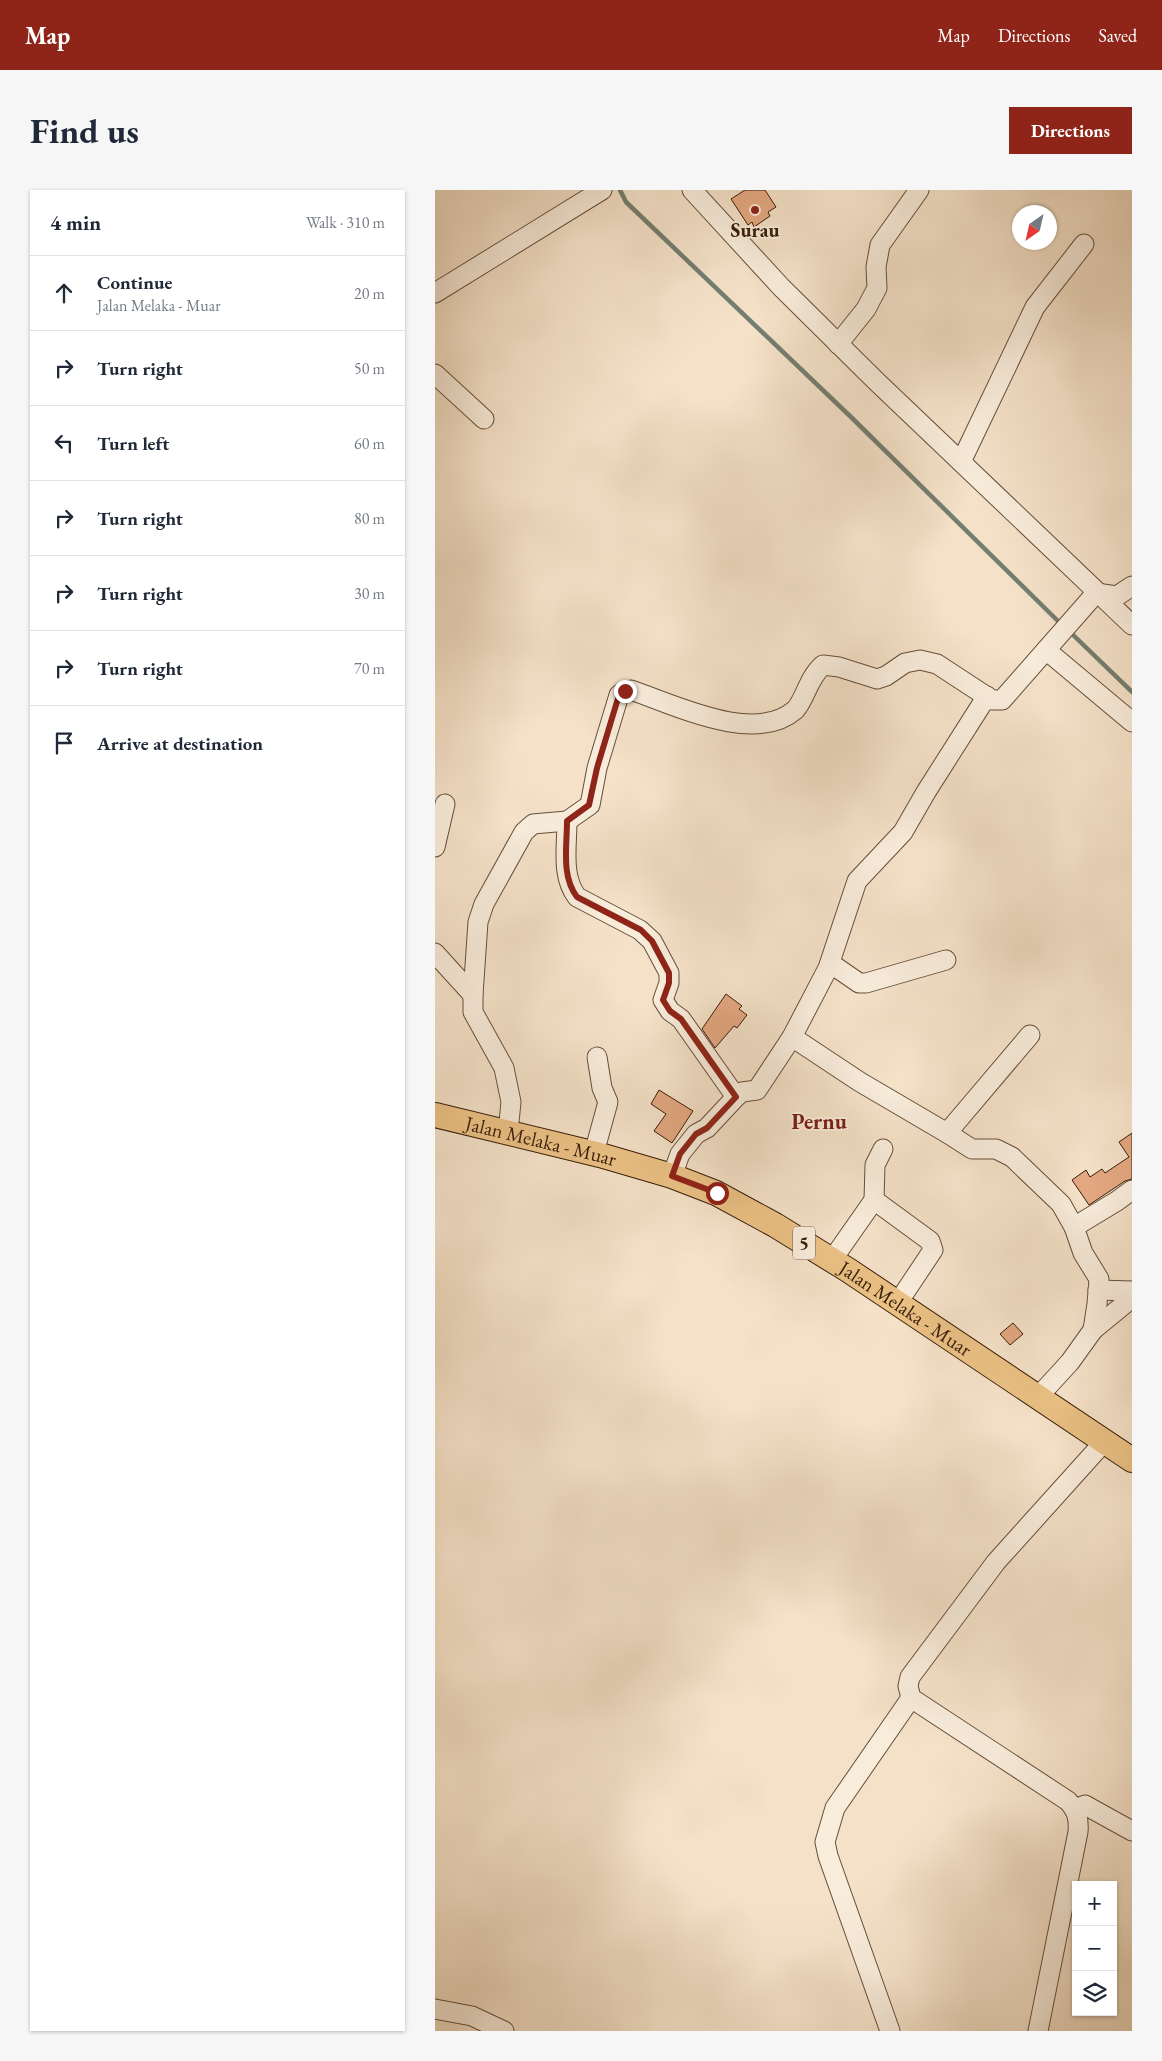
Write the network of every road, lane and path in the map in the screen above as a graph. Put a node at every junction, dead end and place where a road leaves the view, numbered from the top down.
1 (692, 190) edge
2 (919, 190) edge
3 (597, 193) edge
4 (1084, 244) dead end
5 (435, 293) edge
6 (838, 344) junction
7 (435, 374) edge
8 (484, 419) dead end
9 (961, 462) junction
10 (1132, 586) edge
11 (1097, 592) junction
12 (1132, 625) edge
13 (1051, 645) junction
14 (987, 696) junction
15 (1132, 722) edge
16 (445, 804) dead end
17 (567, 821) junction
18 (435, 847) edge
19 (435, 953) edge
20 (946, 960) dead end
21 (830, 963) junction
22 (473, 996) junction
23 (1030, 1035) dead end
24 (792, 1037) junction
25 (597, 1057) dead end
26 (736, 1097) junction
27 (435, 1116) edge
28 (508, 1132) junction
29 (947, 1133) junction
30 (598, 1139) junction
31 (883, 1149) dead end
32 (676, 1165) junction
33 (1132, 1190) edge
34 (874, 1200) junction
35 (1074, 1227) junction
36 (832, 1260) junction
37 (1098, 1290) junction
38 (1132, 1291) edge
39 (1132, 1298) edge
40 (897, 1304) junction
41 (1093, 1330) junction
42 (1037, 1398) junction
43 (1103, 1442) junction
44 (1132, 1460) edge
45 (911, 1698) junction
46 (1075, 1809) junction
47 (1132, 1831) edge
48 (435, 2009) edge
49 (504, 2031) edge
50 (890, 2031) edge
51 (1038, 2031) edge

1 - 6 street
2 - 6 street
3 - 5 street
4 - 9 street
6 - 9 street
7 - 8 street
9 - 11 street
10 - 11 street
11 - 12 street
11 - 13 street
13 - 14 street
13 - 15 street
14 - 17 street
14 - 21 street
16 - 18 street
17 - 22 street
17 - 26 street
19 - 22 street
20 - 21 street
21 - 24 street
22 - 28 street
23 - 29 street
24 - 26 street
24 - 29 street
25 - 30 street
26 - 32 street
27 - 28 main road, Jalan Melaka - Muar / 5
28 - 30 main road, Jalan Melaka - Muar / 5
29 - 35 street
30 - 32 main road, Jalan Melaka - Muar / 5
31 - 34 street
32 - 36 main road, Jalan Melaka - Muar / 5
33 - 35 street
34 - 36 street
34 - 40 street
35 - 37 street
36 - 40 main road, Jalan Melaka - Muar / 5
37 - 38 street
37 - 41 street
39 - 41 street
40 - 42 main road, Jalan Melaka - Muar / 5
41 - 42 street
42 - 43 main road, Jalan Melaka - Muar / 5
43 - 44 main road, Jalan Melaka - Muar / 5
43 - 45 street
45 - 46 street
45 - 50 street
46 - 47 street
46 - 51 street
48 - 49 street

